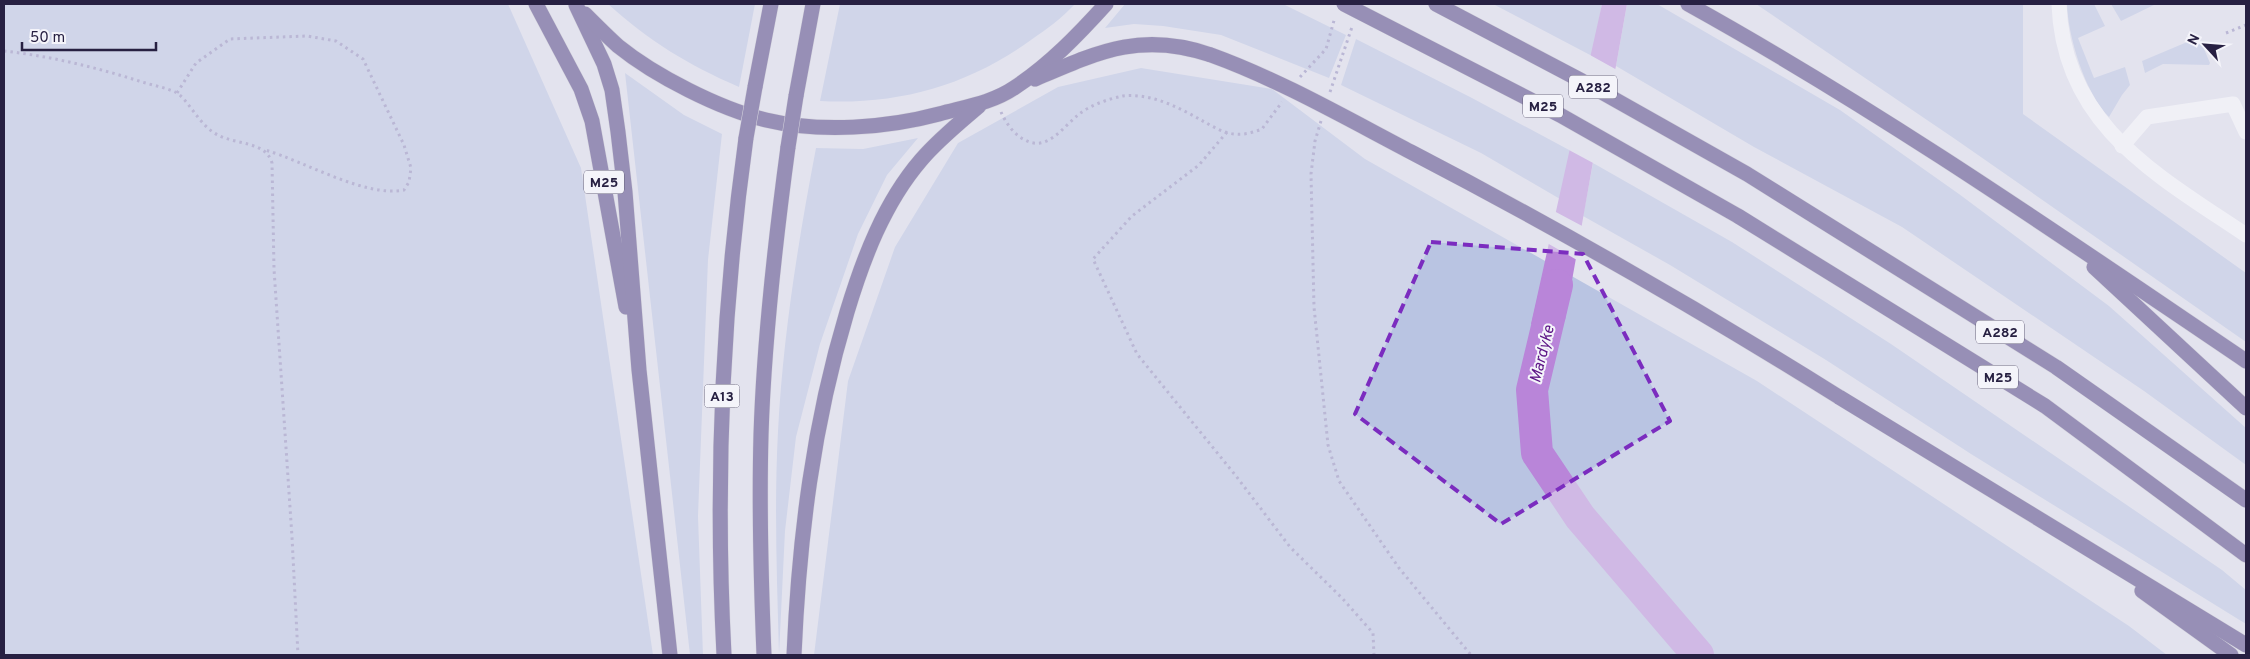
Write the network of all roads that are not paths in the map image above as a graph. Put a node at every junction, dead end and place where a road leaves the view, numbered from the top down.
1 (536, 4) edge
2 (575, 4) edge
3 (771, 4) edge
4 (814, 4) edge
5 (1106, 4) edge
6 (1344, 4) edge
7 (1436, 4) edge
8 (1688, 4) edge
9 (2058, 4) edge
10 (1013, 89) junction
11 (988, 100) junction
12 (2246, 132) edge
13 (2122, 146) junction
14 (2058, 234) junction
15 (2246, 235) edge
16 (2246, 361) edge
17 (639, 370) junction
18 (2246, 408) edge
19 (2246, 500) edge
20 (2047, 523) junction
21 (2246, 555) edge
22 (2246, 645) edge
23 (670, 655) edge
24 (724, 655) edge
25 (764, 655) edge
26 (794, 655) edge
27 (2231, 655) edge

1 - 17 highway, M25
2 - 11 highway
2 - 17 highway
3 - 24 highway, A13, bridge
4 - 25 highway, bridge
5 - 10 highway
6 - 21 highway, M25, bridge
7 - 19 highway, A282
8 - 14 highway
9 - 13 lane
10 - 11 highway
10 - 20 highway, bridge
11 - 26 highway
12 - 13 lane
13 - 15 lane
14 - 16 highway
14 - 18 highway
17 - 23 highway
20 - 22 highway
20 - 27 highway

